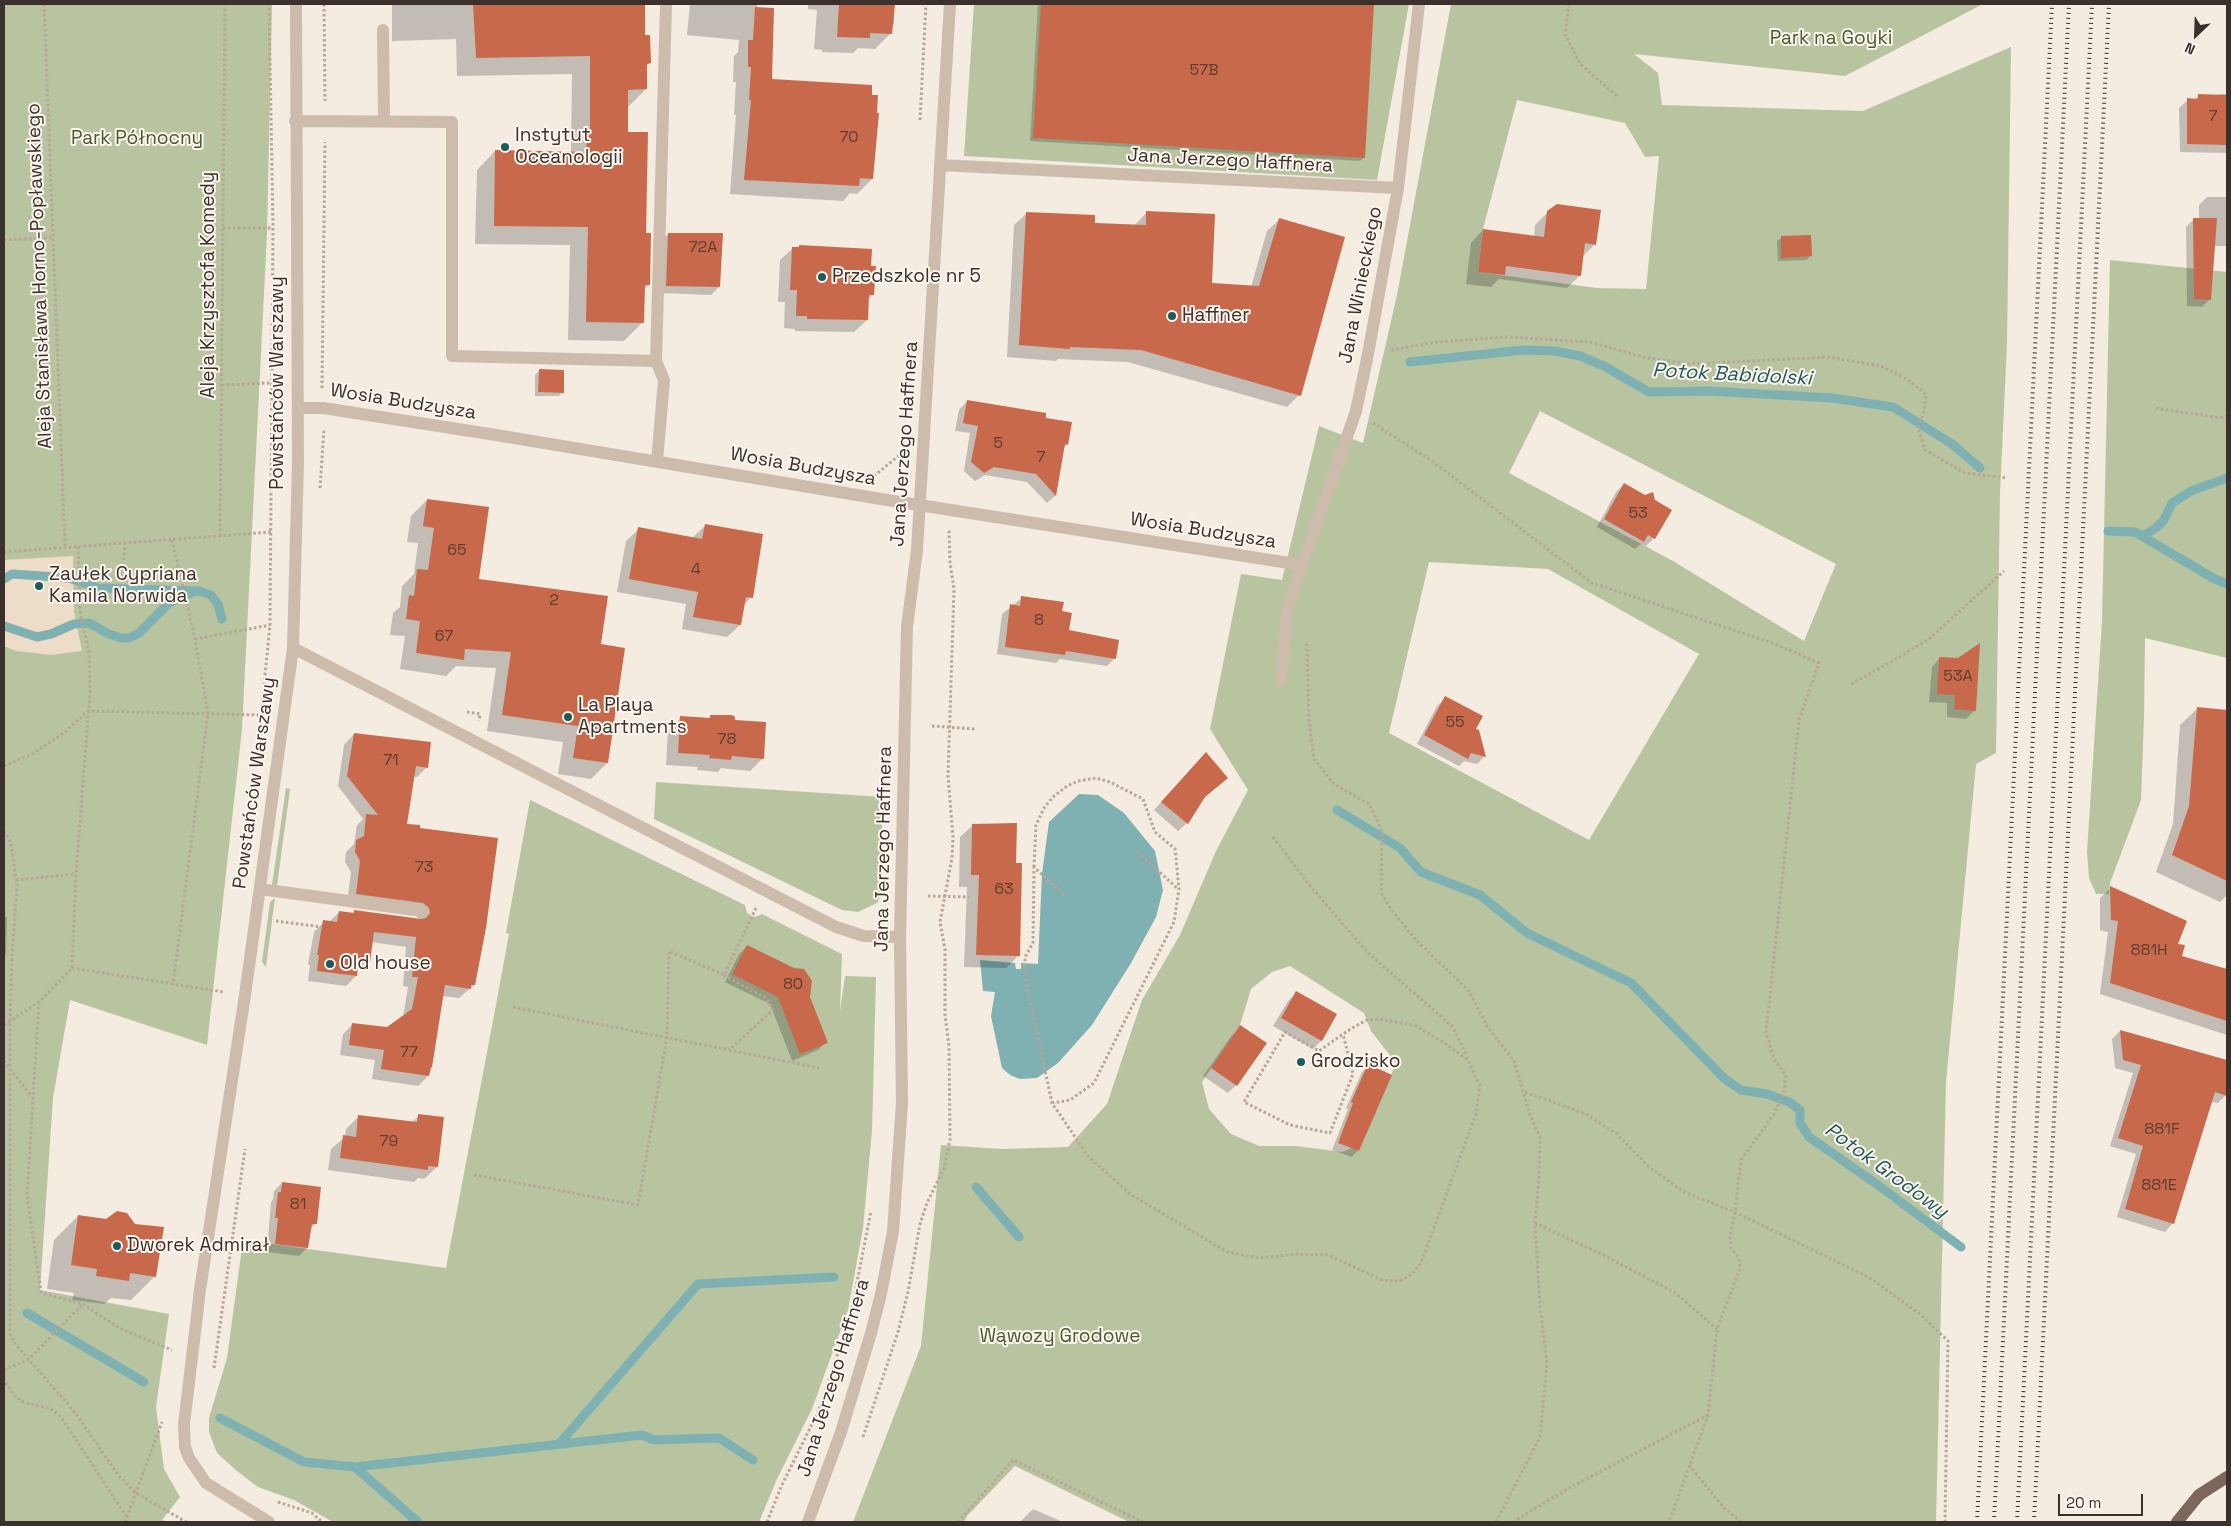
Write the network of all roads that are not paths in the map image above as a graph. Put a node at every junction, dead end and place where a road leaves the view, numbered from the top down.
1 (296, 4) edge
2 (666, 4) edge
3 (950, 4) edge
4 (1419, 4) edge
5 (384, 30) dead end
6 (295, 121) junction
7 (384, 122) junction
8 (940, 165) junction
9 (1398, 188) junction
10 (656, 361) junction
11 (298, 408) junction
12 (657, 460) junction
13 (920, 505) junction
14 (1302, 565) junction
15 (293, 648) junction
16 (1282, 680) dead end
17 (260, 889) junction
18 (422, 911) dead end
19 (900, 938) junction
20 (2227, 1477) edge
21 (269, 1522) edge
22 (808, 1522) edge
23 (2177, 1522) edge

1 - 6 street, Powstańców Warszawy
2 - 10 street
3 - 8 street, Jana Jerzego Haffnera
4 - 9 street, Jana Winieckiego
5 - 7 street
6 - 7 street
6 - 11 street, Powstańców Warszawy
7 - 10 street
8 - 9 street, Jana Jerzego Haffnera
8 - 13 street, Jana Jerzego Haffnera
9 - 14 street, Jana Winieckiego
10 - 12 street
11 - 12 street, Wosia Budzysza
11 - 15 street, Powstańców Warszawy
12 - 13 street, Wosia Budzysza
13 - 14 street, Wosia Budzysza
13 - 19 street, Jana Jerzego Haffnera
14 - 16 street, Jana Winieckiego
15 - 17 street, Powstańców Warszawy
15 - 19 street
17 - 18 street
17 - 21 street, Powstańców Warszawy
19 - 22 street, Jana Jerzego Haffnera
20 - 23 main road

